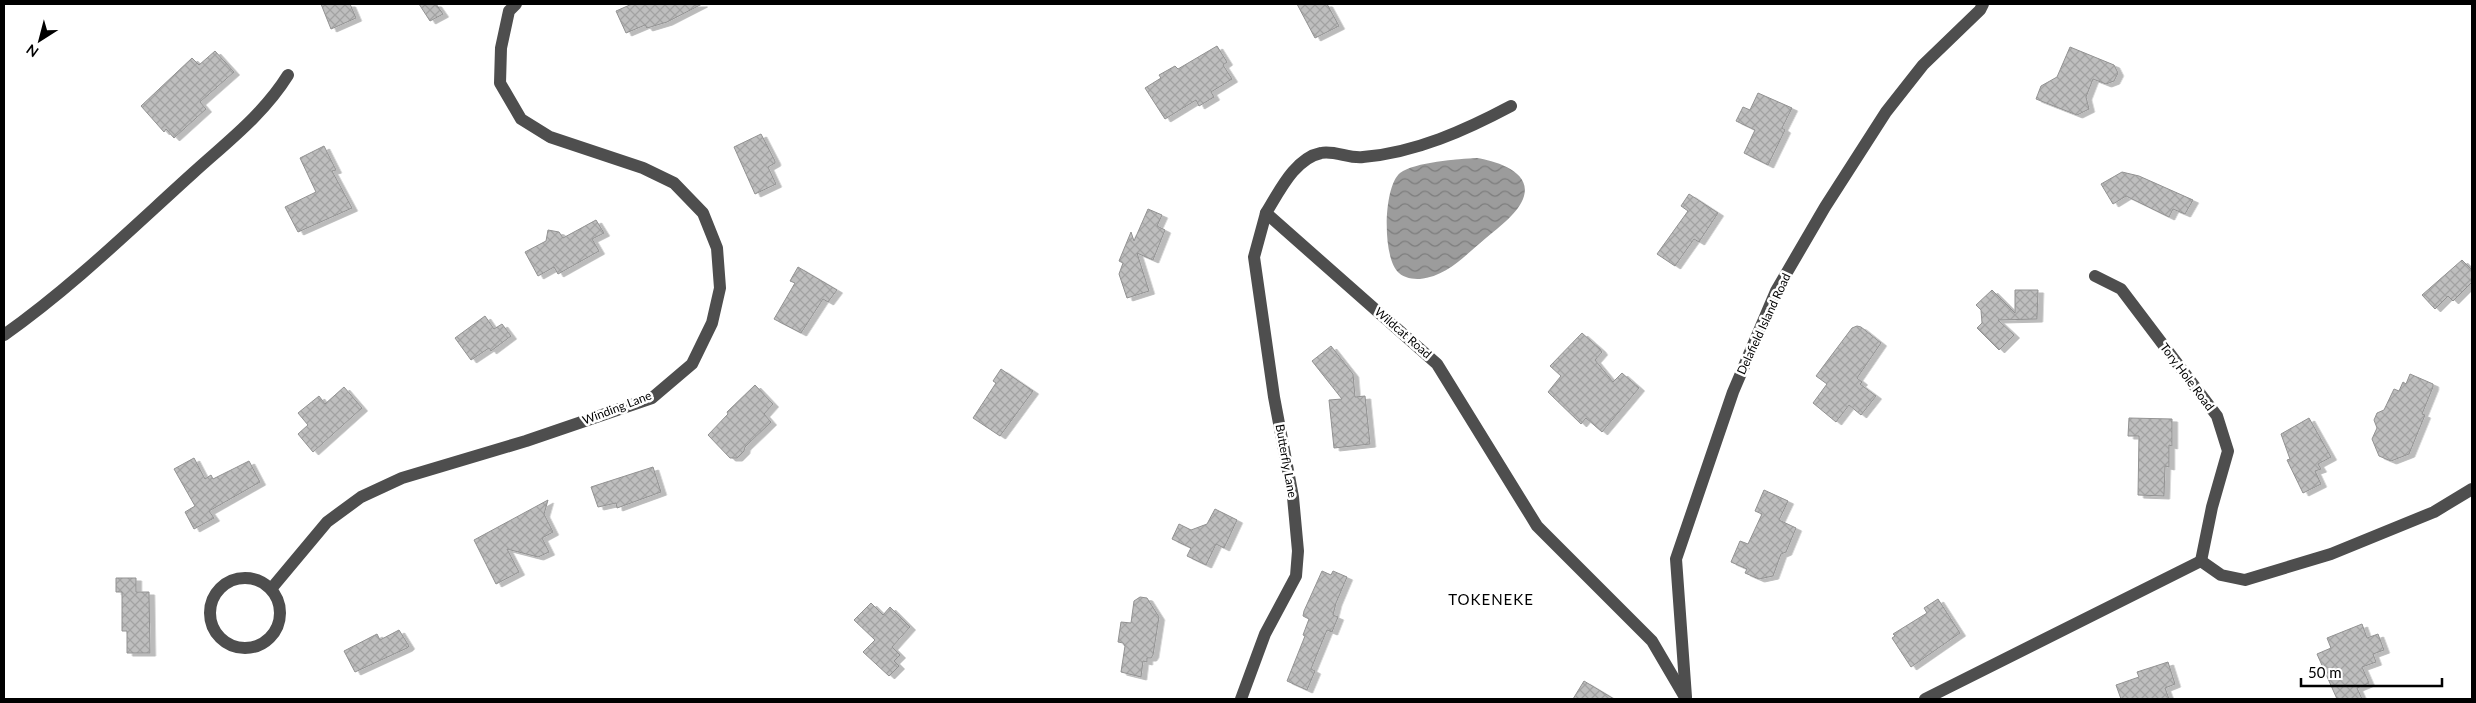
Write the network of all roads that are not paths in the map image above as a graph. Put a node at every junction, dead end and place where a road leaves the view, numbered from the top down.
1 (516, 4) edge
2 (1983, 4) edge
3 (288, 75) dead end
4 (1511, 106) dead end
5 (1266, 213) junction
6 (2095, 276) dead end
7 (4, 334) edge
8 (2472, 489) edge
9 (2201, 561) junction
10 (271, 589) junction
11 (1241, 699) edge
12 (1686, 699) edge
13 (1925, 699) edge

1 - 10 street, Winding Lane
2 - 12 street, Delafield Island Road
3 - 7 street
4 - 5 street
5 - 11 street, Butterfly Lane
5 - 12 street, Wildcat Road
6 - 9 street, Tory Hole Road
8 - 9 street
9 - 13 street
10 - 10 street

